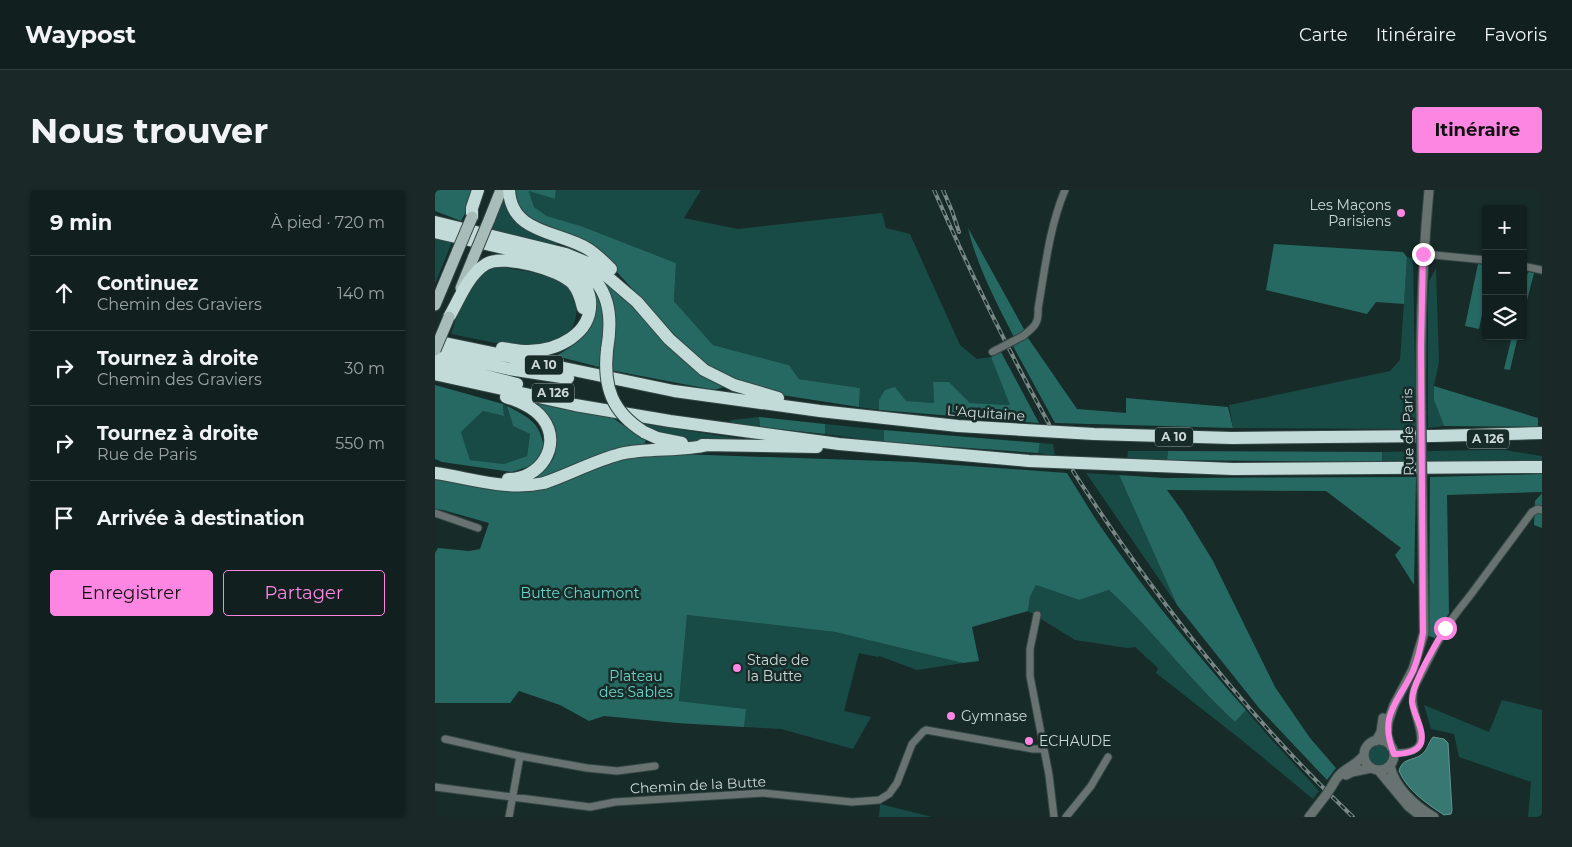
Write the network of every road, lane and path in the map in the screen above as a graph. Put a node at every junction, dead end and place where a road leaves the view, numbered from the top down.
1 (477, 190) edge
2 (483, 190) edge
3 (501, 190) edge
4 (509, 190) edge
5 (1065, 190) edge
6 (1429, 190) edge
7 (435, 216) edge
8 (472, 217) junction
9 (435, 222) edge
10 (471, 231) junction
11 (435, 232) edge
12 (1423, 254) junction
13 (533, 256) junction
14 (1482, 260) edge
15 (1527, 267) edge
16 (1542, 270) edge
17 (637, 302) junction
18 (435, 305) edge
19 (449, 317) junction
20 (575, 335) junction
21 (435, 337) edge
22 (435, 342) edge
23 (435, 351) edge
24 (992, 352) dead end
25 (435, 363) edge
26 (435, 374) edge
27 (472, 383) junction
28 (652, 387) junction
29 (820, 412) junction
30 (670, 421) junction
31 (1542, 433) edge
32 (1434, 436) junction
33 (1542, 438) edge
34 (839, 444) junction
35 (709, 445) junction
36 (435, 466) edge
37 (1542, 467) edge
38 (435, 473) edge
39 (1542, 510) edge
40 (435, 513) edge
41 (478, 528) dead end
42 (1424, 611) junction
43 (1037, 615) dead end
44 (445, 739) dead end
45 (1376, 741) junction
46 (1044, 749) junction
47 (1392, 750) junction
48 (1364, 755) junction
49 (520, 756) junction
50 (1108, 757) dead end
51 (1390, 765) junction
52 (655, 766) dead end
53 (1375, 769) junction
54 (1332, 786) junction
55 (435, 787) edge
56 (512, 796) junction
57 (509, 817) edge
58 (1054, 817) edge
59 (1066, 817) edge
60 (1309, 817) edge
61 (1423, 817) edge
62 (1433, 817) edge

1 - 8 highway
2 - 8 main road
3 - 19 main road, bridge
4 - 17 highway
5 - 24 street, bridge
6 - 12 street, Rue de Paris
7 - 10 highway
8 - 18 main road, bridge
9 - 10 highway
10 - 17 highway
11 - 13 highway
12 - 14 street
12 - 42 street, Rue de Paris, bridge
13 - 20 highway
13 - 35 highway, bridge
15 - 16 street
17 - 29 highway
19 - 20 highway
19 - 23 main road, bridge
20 - 21 highway
22 - 28 highway, L'Aquitaine / A 10
23 - 28 highway, A 126
25 - 30 highway, A 126
26 - 27 highway, A 10
27 - 30 highway, A 10
27 - 36 highway
28 - 29 highway, L'Aquitaine / A 10
29 - 32 highway, L'Aquitaine / A 10
30 - 34 highway, A 10
31 - 32 highway, L'Aquitaine / A 10
32 - 33 highway, A 126
34 - 35 highway
34 - 37 highway, A 10
35 - 38 highway
39 - 47 street
40 - 41 street
42 - 45 street, Rue de Paris
42 - 47 street, Rue de Paris
43 - 46 street
44 - 49 street
45 - 47 street
45 - 48 street
46 - 56 street, Chemin de la Butte
46 - 58 street
47 - 51 street
48 - 53 street
48 - 54 street
49 - 52 street
49 - 56 street
50 - 59 street
51 - 53 street
51 - 62 street
53 - 54 street
53 - 61 street
54 - 60 street, bridge
55 - 56 street
56 - 57 street

